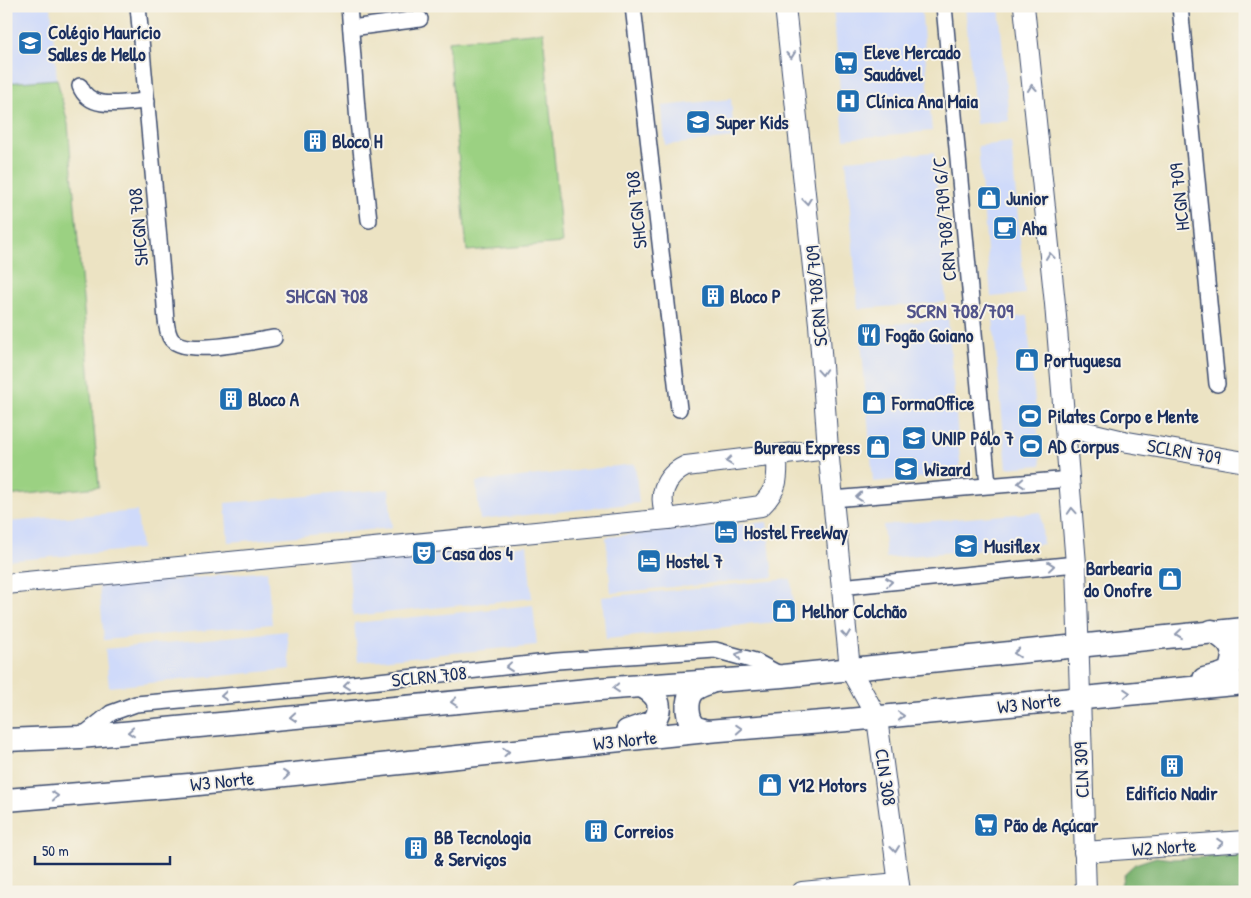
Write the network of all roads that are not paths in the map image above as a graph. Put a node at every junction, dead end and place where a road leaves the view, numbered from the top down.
1 (138, 6) edge
2 (349, 6) edge
3 (633, 6) edge
4 (785, 6) edge
5 (944, 6) edge
6 (1024, 6) edge
7 (1180, 6) edge
8 (420, 19) dead end
9 (350, 28) junction
10 (80, 86) dead end
11 (147, 101) junction
12 (369, 220) dead end
13 (274, 338) dead end
14 (1217, 384) dead end
15 (679, 408) dead end
16 (1065, 427) junction
17 (828, 449) junction
18 (777, 454) junction
19 (1245, 462) edge
20 (1070, 479) junction
21 (988, 485) junction
22 (832, 499) junction
23 (668, 519) junction
24 (1076, 564) junction
25 (6, 584) edge
26 (840, 587) junction
27 (1245, 629) edge
28 (1212, 631) junction
29 (1078, 648) junction
30 (850, 669) junction
31 (783, 676) junction
32 (717, 680) junction
33 (1245, 683) edge
34 (640, 686) junction
35 (1162, 691) junction
36 (1079, 697) junction
37 (877, 718) junction
38 (707, 731) junction
39 (80, 737) junction
40 (6, 740) edge
41 (586, 744) junction
42 (6, 800) edge
43 (1245, 841) edge
44 (1084, 852) junction
45 (899, 888) edge
46 (802, 892) edge
47 (1086, 892) edge

1 - 11 street, SHCGN 708
2 - 9 street
3 - 15 street, SHCGN 708
4 -> 17 street, SCRN 708/709
5 - 21 street, CRN 708/709 G/C
16 -> 6 street
7 - 14 street, HCGN 709
8 - 9 street
9 - 12 street
10 - 11 street
11 - 13 street, SHCGN 708
16 - 19 street, SCLRN 709
16 - 20 street
17 - 18 street
17 - 22 street, SCRN 708/709
18 - 23 street
18 -> 23 street
20 -> 21 street
24 -> 20 street
21 -> 22 street
22 - 26 street, SCRN 708/709
23 - 25 street
26 -> 24 street
24 - 29 street
26 -> 30 street, SCRN 708/709
27 - 28 main road
28 -> 29 main road
28 - 35 main road
29 -> 30 main road
29 - 36 street, CLN 309
30 - 31 main road
30 - 37 street, CLN 308
31 - 32 main road
31 -> 39 street, SCLRN 708
32 - 34 main road
32 - 38 main road
33 - 35 main road, W3 Norte
34 -> 39 main road
34 - 41 main road
36 -> 35 main road, W3 Norte
37 -> 36 main road, W3 Norte
36 - 44 street, CLN 309
38 -> 37 main road, W3 Norte
37 -> 45 street, CLN 308
38 - 41 main road, W3 Norte
39 - 40 main road
42 -> 41 main road, W3 Norte
44 -> 43 street, W2 Norte
44 - 47 street, CLN 309
45 - 46 street

